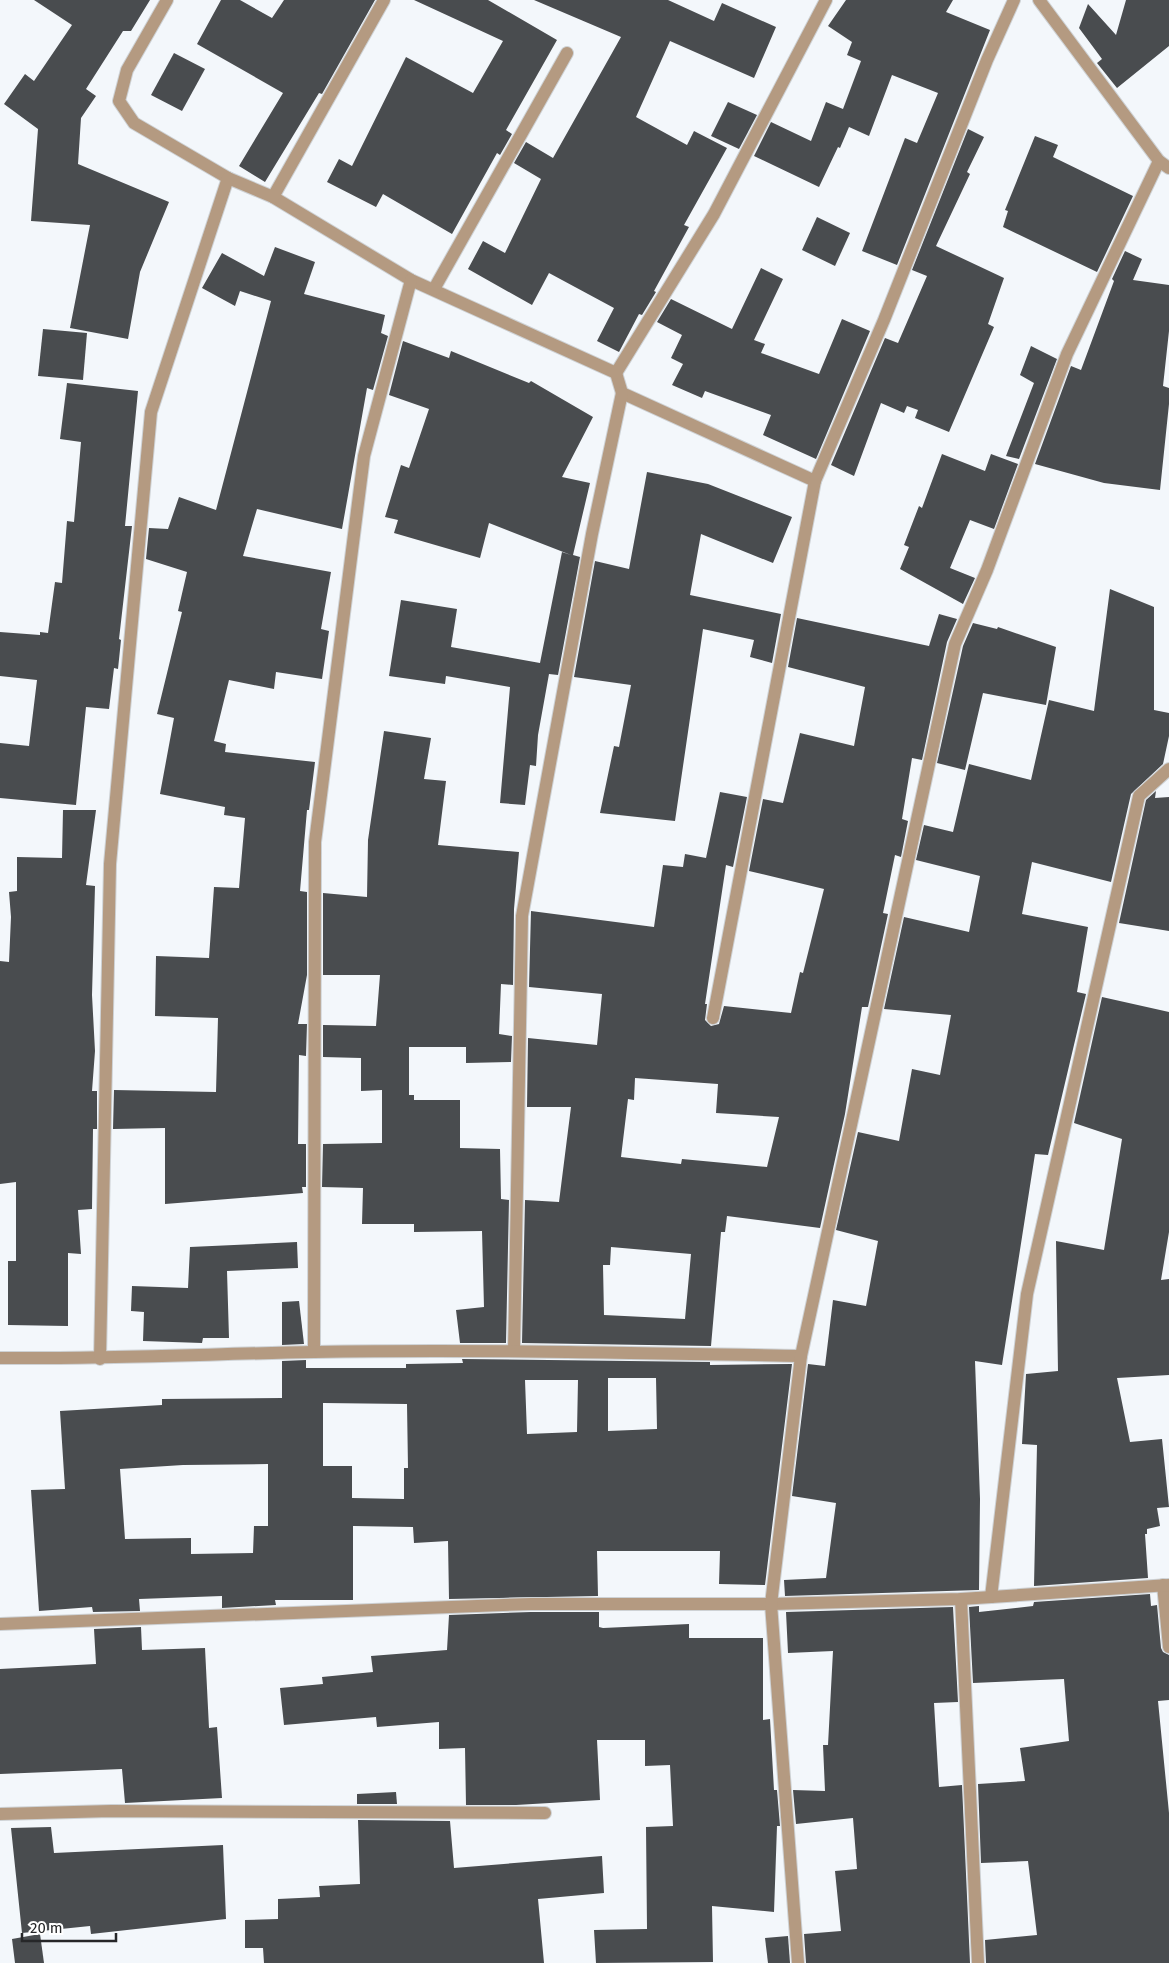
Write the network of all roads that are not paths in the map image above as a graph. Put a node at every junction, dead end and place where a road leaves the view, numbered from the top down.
1 (167, 0) edge
2 (384, 0) edge
3 (826, 0) edge
4 (1014, 0) edge
5 (1039, 0) edge
6 (567, 53) dead end
7 (1164, 164) edge
8 (228, 178) junction
9 (274, 197) junction
10 (411, 280) junction
11 (434, 289) junction
12 (616, 373) junction
13 (622, 393) junction
14 (815, 481) junction
15 (1169, 769) edge
16 (713, 1018) dead end
17 (514, 1351) junction
18 (314, 1352) junction
19 (801, 1356) junction
20 (0, 1358) edge
21 (100, 1359) junction
22 (1166, 1585) edge
23 (991, 1598) junction
24 (961, 1599) junction
25 (771, 1604) junction
26 (0, 1624) edge
27 (1169, 1648) edge
28 (545, 1813) dead end
29 (0, 1814) edge
30 (798, 1963) edge
31 (978, 1963) edge

1 - 8 street
2 - 9 street
3 - 12 street
4 - 14 street
5 - 7 street
6 - 11 street
7 - 19 street
8 - 9 street
8 - 21 street
9 - 10 street
10 - 11 street
10 - 18 street
11 - 12 street
12 - 13 street
13 - 14 street
13 - 17 street
14 - 16 street
15 - 23 street
17 - 18 street
17 - 19 street
18 - 21 street
19 - 25 street
20 - 21 street
22 - 23 street
22 - 27 street
23 - 24 street
24 - 25 street
24 - 31 street
25 - 26 street
25 - 30 street
28 - 29 street

